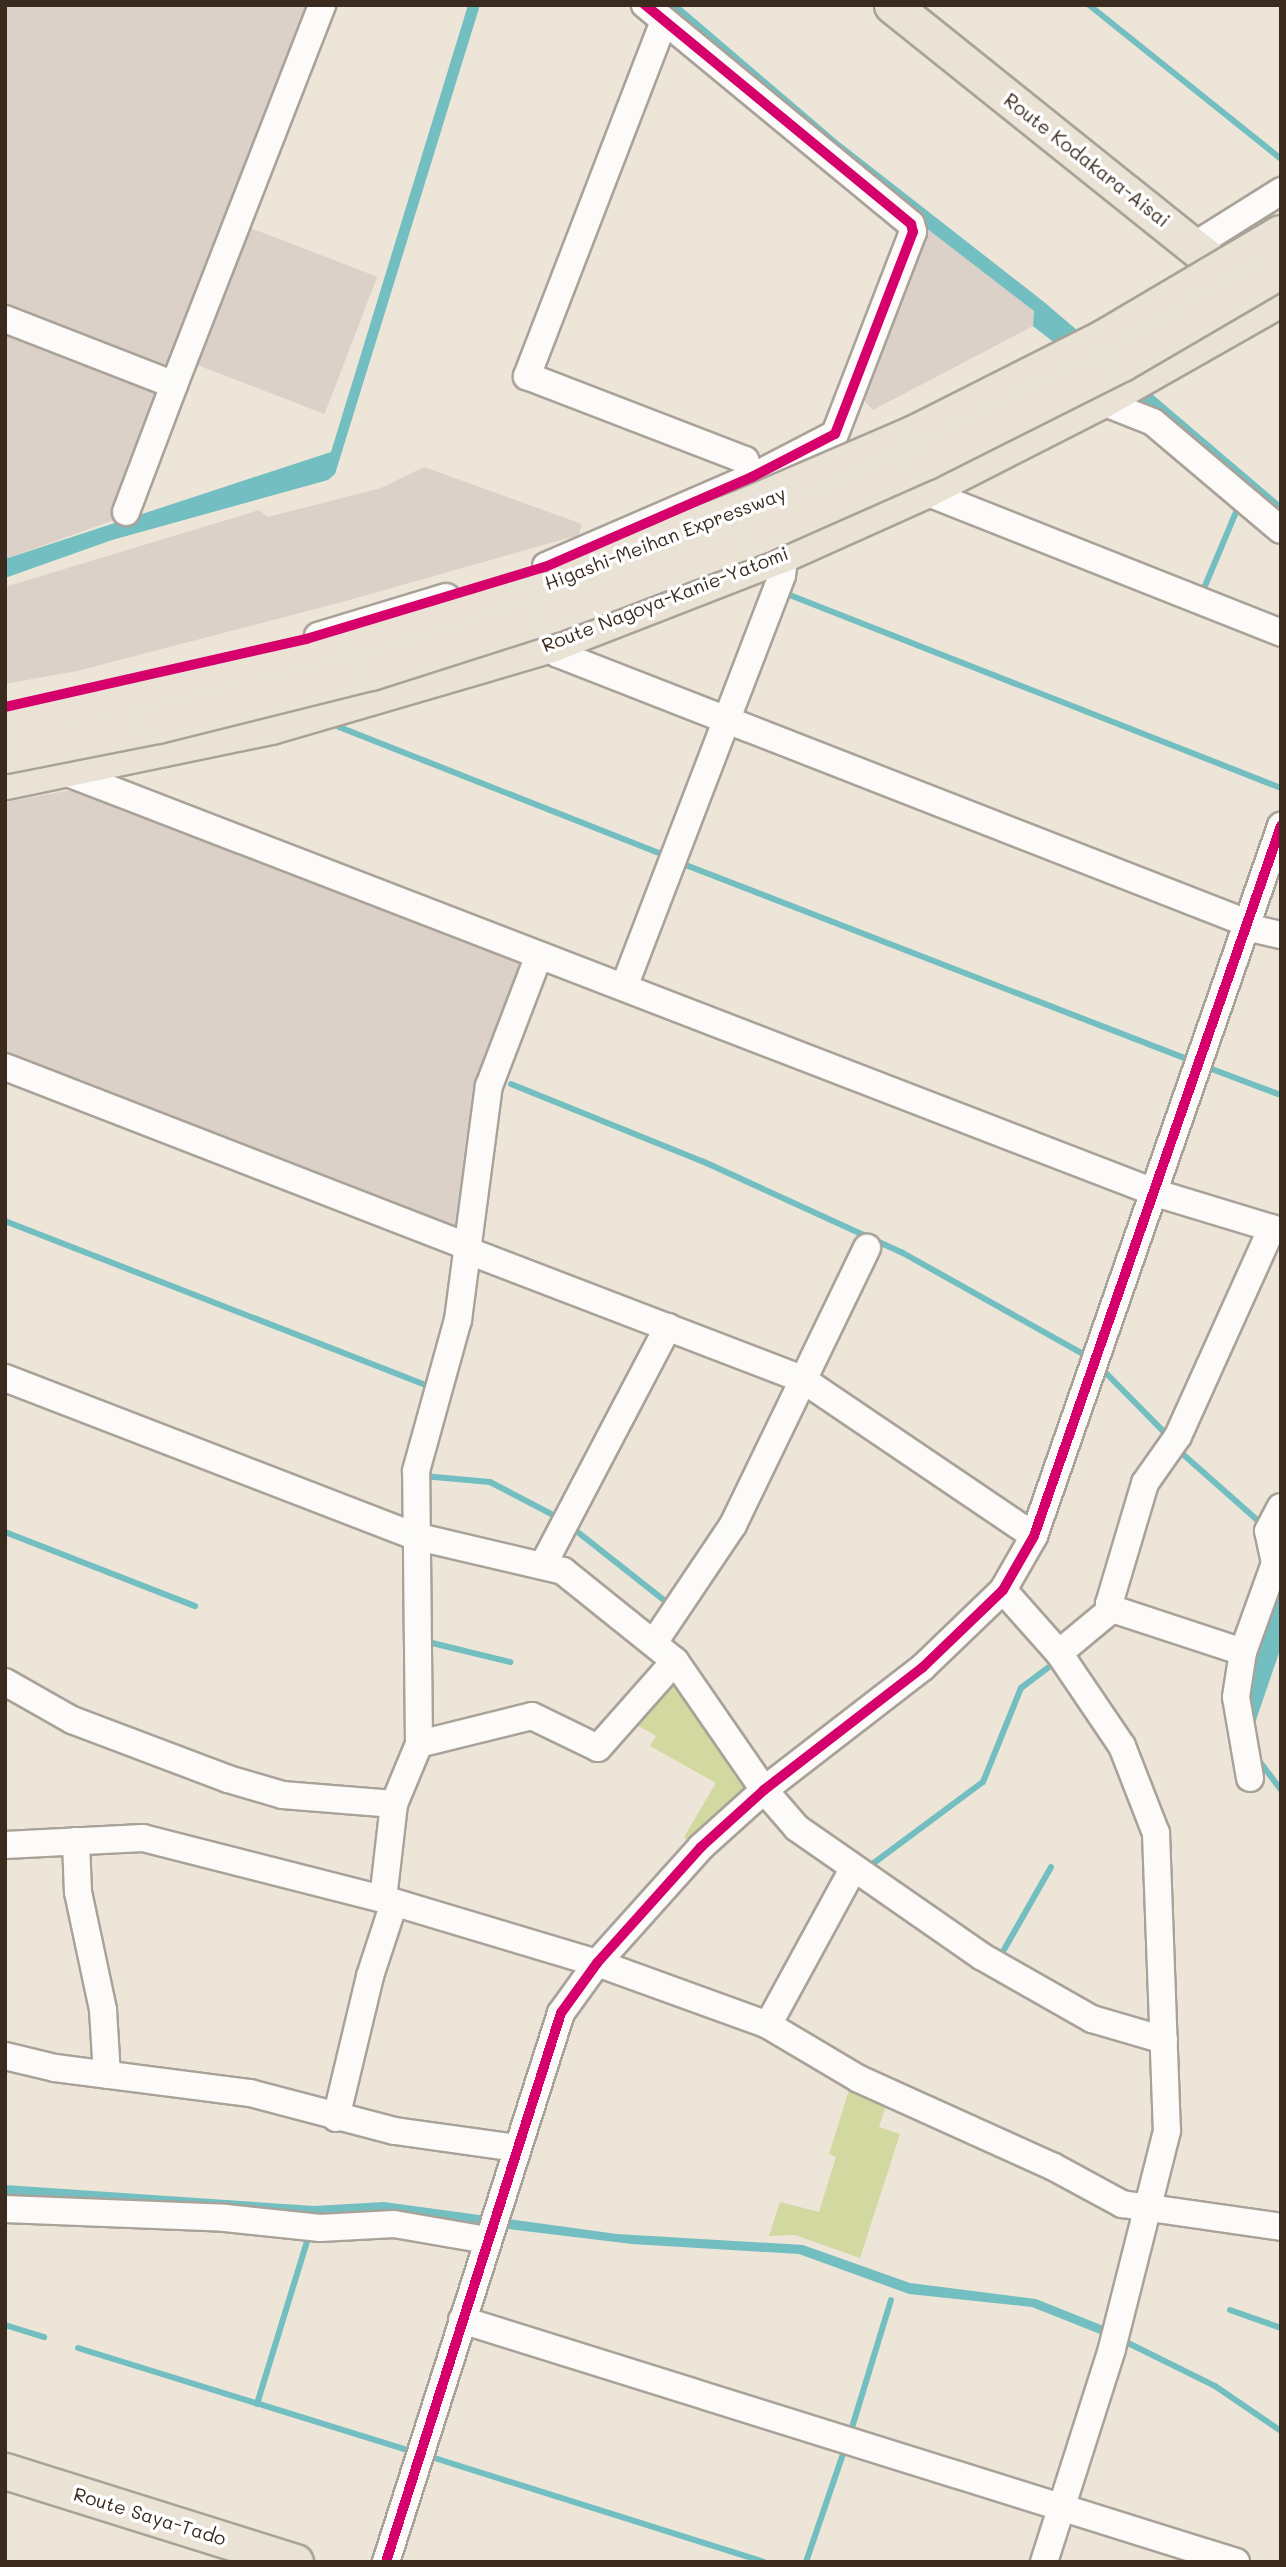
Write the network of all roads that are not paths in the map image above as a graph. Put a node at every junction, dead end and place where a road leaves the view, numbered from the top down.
1 (321, 5) edge
2 (892, 5) edge
3 (654, 13) edge
4 (1281, 191) edge
5 (1281, 235) edge
6 (1195, 245) junction
7 (1281, 269) edge
8 (1276, 308) edge
9 (5, 319) edge
10 (174, 385) junction
11 (1103, 400) junction
12 (752, 477) junction
13 (923, 491) junction
14 (126, 512) dead end
15 (1281, 530) edge
16 (785, 553) junction
17 (1281, 633) edge
18 (551, 644) junction
19 (5, 707) edge
20 (727, 720) junction
21 (5, 726) edge
22 (5, 754) edge
23 (60, 770) junction
24 (5, 781) edge
25 (1281, 826) edge
26 (1247, 925) junction
27 (1281, 935) edge
28 (539, 955) junction
29 (624, 987) junction
30 (5, 1067) edge
31 (1156, 1193) junction
32 (1276, 1229) edge
33 (467, 1248) junction
34 (867, 1248) dead end
35 (668, 1327) junction
36 (5, 1378) edge
37 (802, 1379) junction
38 (1273, 1521) edge
39 (414, 1536) junction
40 (1034, 1536) junction
41 (543, 1565) junction
42 (1003, 1590) junction
43 (1112, 1609) junction
44 (655, 1641) junction
45 (1243, 1652) junction
46 (1059, 1653) junction
47 (675, 1661) junction
48 (5, 1682) edge
49 (419, 1744) junction
50 (1251, 1779) dead end
51 (764, 1790) junction
52 (394, 1804) junction
53 (76, 1841) junction
54 (5, 1844) edge
55 (853, 1869) junction
56 (388, 1901) junction
57 (597, 1963) junction
58 (768, 2025) junction
59 (1164, 2040) junction
60 (5, 2056) edge
61 (107, 2075) junction
62 (336, 2118) junction
63 (516, 2148) junction
64 (5, 2208) edge
65 (1146, 2210) junction
66 (491, 2227) junction
67 (1281, 2227) edge
68 (462, 2320) junction
69 (5, 2471) edge
70 (1062, 2506) junction
71 (295, 2562) edge
72 (386, 2562) edge
73 (1044, 2562) edge
74 (1236, 2562) edge

1 - 10 street
2 - 6 main road, Route Kodakara-Aisai
3 - 12 street
3 - 12 street
4 - 6 street
5 - 21 highway, Higashi-Meihan Expressway, bridge
6 - 8 main road, Route Kodakara-Aisai
7 - 22 highway, Higashi-Meihan Expressway, bridge
8 - 11 main road, Route Nagoya-Kanie-Yatomi
9 - 10 street
10 - 14 street
11 - 13 main road, Route Nagoya-Kanie-Yatomi
11 - 15 street
12 - 19 street
13 - 16 main road, Route Nagoya-Kanie-Yatomi
13 - 17 street
16 - 18 main road, Route Nagoya-Kanie-Yatomi
16 - 20 street
18 - 20 street
18 - 23 main road, Route Nagoya-Kanie-Yatomi
20 - 26 street
20 - 29 street
23 - 24 main road, Route Nagoya-Kanie-Yatomi
23 - 28 street
25 - 26 street
26 - 27 street
26 - 31 street
28 - 29 street
28 - 33 street
29 - 31 street
30 - 33 street
31 - 32 street
31 - 40 street
32 - 43 street
33 - 35 street
33 - 39 street
34 - 37 street
35 - 37 street
35 - 41 street
36 - 39 street
37 - 40 street
37 - 44 street
38 - 45 street
39 - 41 street
39 - 49 street
40 - 42 street
41 - 44 street
42 - 46 street
42 - 51 street
43 - 45 street
43 - 46 street
44 - 47 street
45 - 50 street
46 - 59 street
47 - 49 street
47 - 51 street
48 - 52 street
49 - 52 street
51 - 55 street
51 - 57 street
52 - 56 street
53 - 54 street
53 - 56 street
53 - 61 street
55 - 58 street
55 - 59 street
56 - 57 street
56 - 62 street
57 - 58 street
57 - 63 street
58 - 65 street
59 - 65 street
60 - 61 street
61 - 62 street
62 - 63 street
63 - 66 street
64 - 66 street
65 - 67 street
65 - 70 street
66 - 68 street
68 - 70 street
68 - 72 street
69 - 71 main road, Route Saya-Tado
70 - 73 street
70 - 74 street

